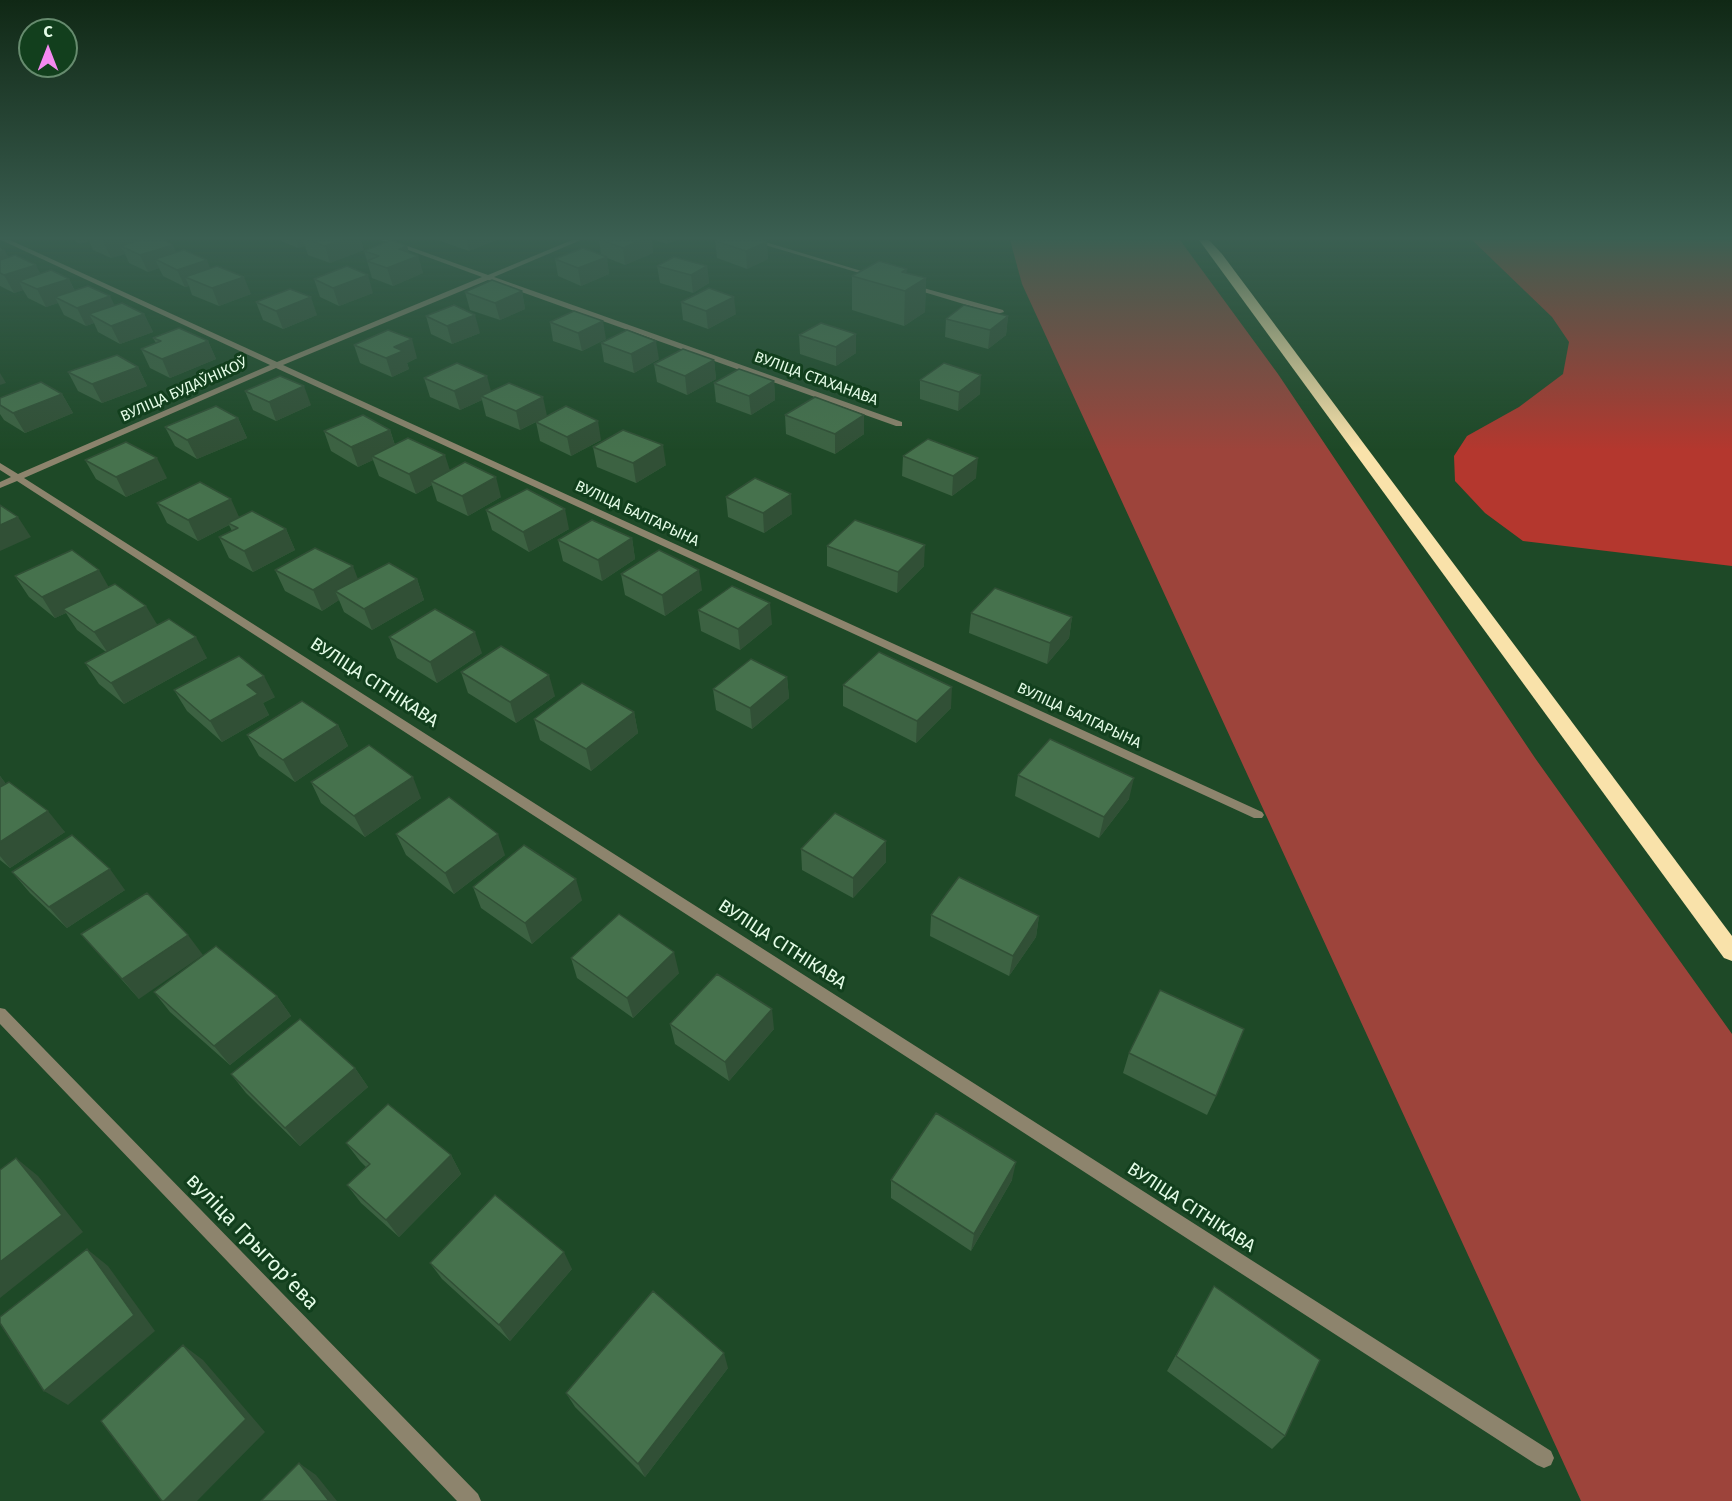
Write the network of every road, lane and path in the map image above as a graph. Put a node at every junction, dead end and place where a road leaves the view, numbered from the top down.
1 (156, 310) edge
2 (408, 310) edge
3 (580, 310) edge
4 (993, 310) edge
5 (1258, 310) edge
6 (1000, 312) edge
7 (276, 365) junction
8 (899, 424) dead end
9 (0, 466) edge
10 (18, 477) junction
11 (0, 485) edge
12 (1258, 815) dead end
13 (1732, 952) edge
14 (0, 1014) edge
15 (1544, 1458) dead end
16 (471, 1501) edge

1 - 7 street, ВУЛІЦА БАЛГАРЫНА
2 - 7 street, ВУЛІЦА БУДАЎНІКОЎ
3 - 8 street, ВУЛІЦА СТАХАНАВА
4 - 6 street
5 - 13 highway
7 - 10 street, ВУЛІЦА БУДАЎНІКОЎ
7 - 12 street, ВУЛІЦА БАЛГАРЫНА
9 - 10 street, ВУЛІЦА СІТНІКАВА
10 - 11 street, ВУЛІЦА БУДАЎНІКОЎ
10 - 15 street, ВУЛІЦА СІТНІКАВА
14 - 16 street, вуліца Грыгорʼева

